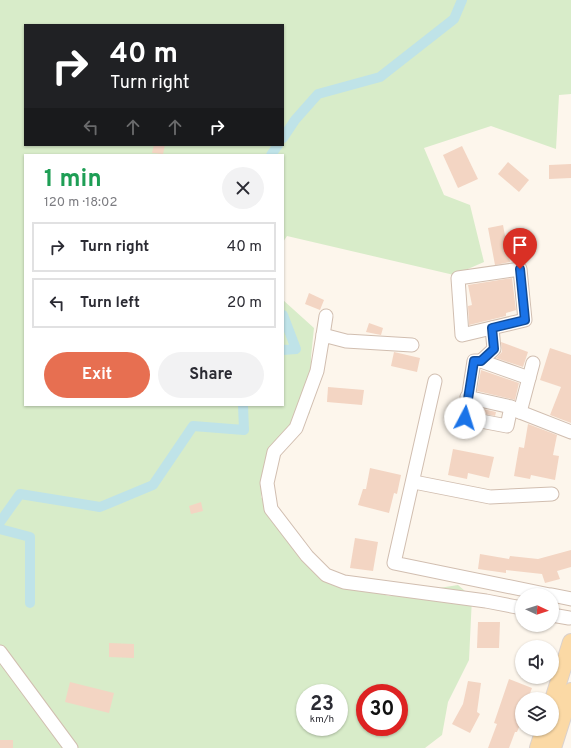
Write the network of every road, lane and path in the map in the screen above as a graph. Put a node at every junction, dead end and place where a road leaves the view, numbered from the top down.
1 (326, 316) dead end
2 (492, 328) junction
3 (324, 336) junction
4 (412, 345) dead end
5 (481, 361) junction
6 (533, 363) dead end
7 (529, 378) junction
8 (435, 381) dead end
9 (467, 397) junction
10 (515, 410) junction
11 (571, 432) edge
12 (414, 482) junction
13 (552, 494) dead end
14 (517, 588) edge
15 (559, 597) edge
16 (571, 599) edge
17 (515, 607) edge
18 (559, 616) edge
19 (569, 618) dead end
20 (571, 642) edge
21 (0, 652) edge
22 (571, 691) edge
23 (555, 692) edge
24 (542, 736) edge
25 (71, 748) edge
26 (538, 748) edge
27 (553, 748) edge

1 - 3 street
2 - 2 street
2 - 5 street
3 - 4 street
3 - 17 street
5 - 7 street
5 - 9 street
6 - 7 street
7 - 10 street
8 - 12 street
9 - 10 street
9 - 10 street
10 - 11 street
12 - 13 street
12 - 14 street
15 - 16 street
18 - 19 street
20 - 23 main road
21 - 25 street
22 - 27 main road
24 - 26 main road

